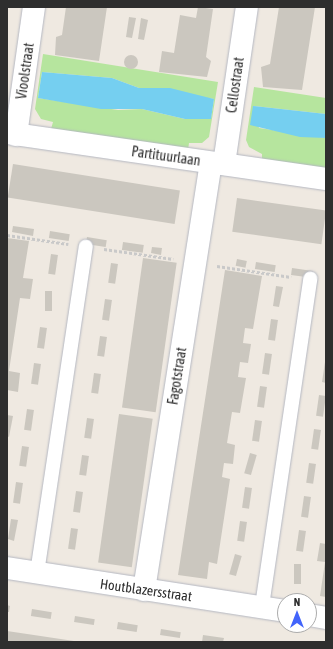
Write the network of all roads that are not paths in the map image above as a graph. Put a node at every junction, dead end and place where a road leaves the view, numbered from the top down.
1 (34, 7) edge
2 (247, 7) edge
3 (11, 134) edge
4 (217, 163) junction
5 (326, 179) edge
6 (86, 247) road end
7 (310, 280) road end
8 (7, 568) edge
9 (37, 573) junction
10 (144, 590) junction
11 (262, 606) junction
12 (277, 609) edge

1 - 3 street, Vioolstraat
2 - 4 street, Cellostraat
3 - 4 street, Partituurlaan
4 - 5 street, Partituurlaan
4 - 10 street, Fagotstraat
6 - 9 lane
7 - 11 lane
8 - 9 street, Houtblazersstraat
9 - 10 street, Houtblazersstraat
10 - 11 street, Houtblazersstraat
11 - 12 street, Houtblazersstraat

